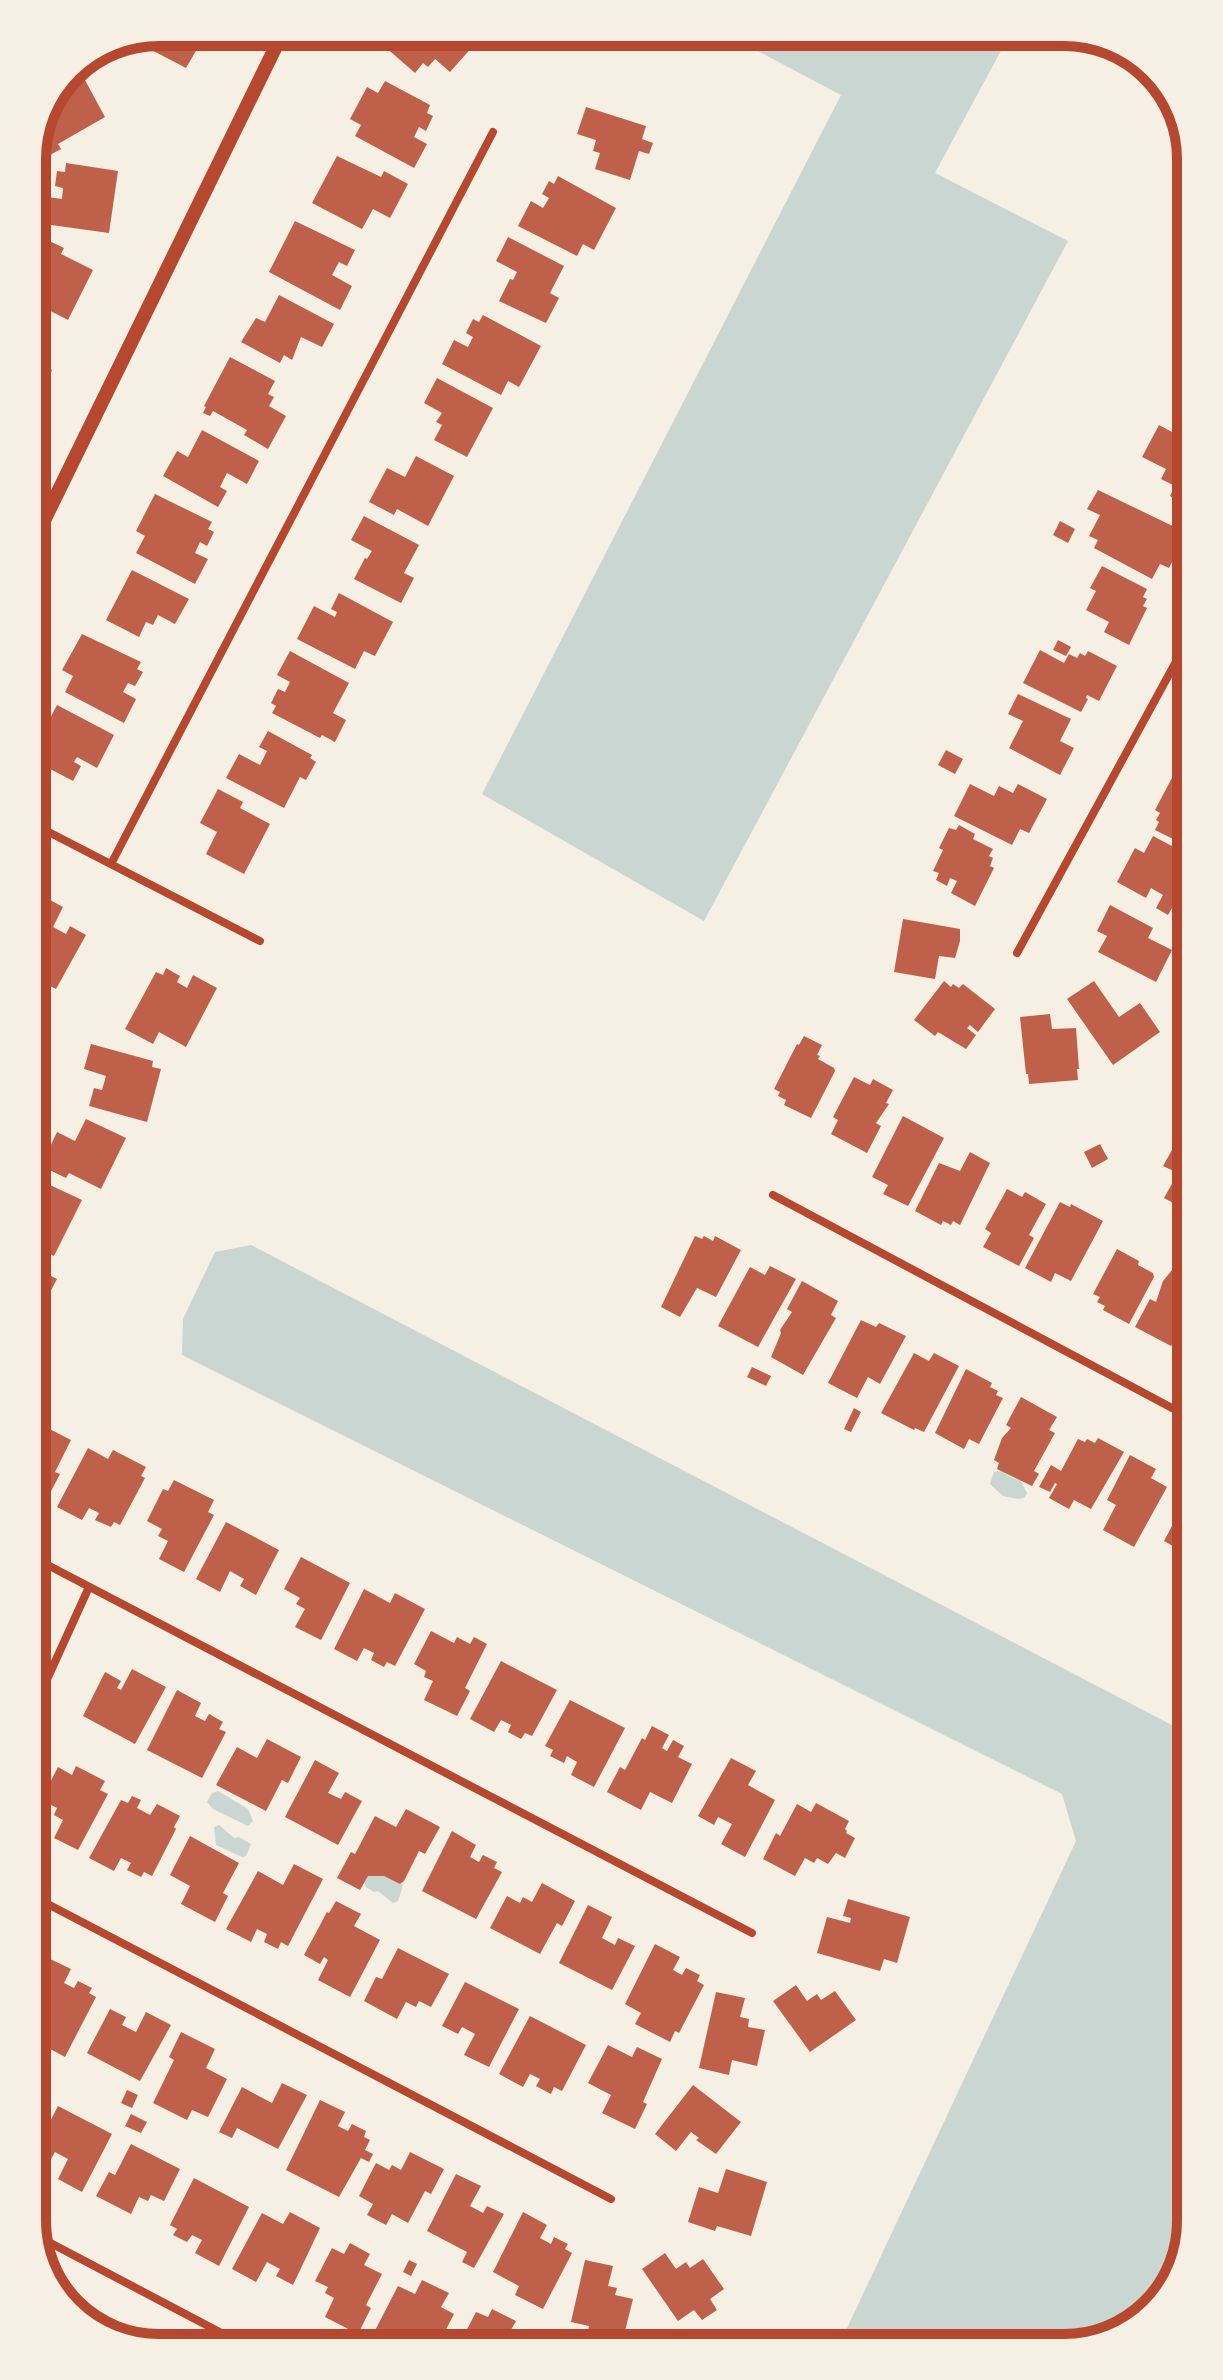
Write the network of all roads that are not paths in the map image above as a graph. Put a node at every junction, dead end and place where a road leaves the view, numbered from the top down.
1 (276, 46) edge
2 (493, 132) dead end
3 (46, 516) edge
4 (1177, 660) edge
5 (46, 831) edge
6 (111, 864) junction
7 (260, 941) dead end
8 (1017, 953) dead end
9 (773, 1195) dead end
10 (1177, 1411) edge
11 (46, 1564) edge
12 (89, 1587) junction
13 (46, 1682) edge
14 (46, 1903) edge
15 (752, 1933) dead end
16 (611, 2199) dead end
17 (48, 2242) edge
18 (223, 2334) edge

1 - 3 street
2 - 6 street
4 - 8 street
5 - 6 street
6 - 7 street
9 - 10 street
11 - 12 street
12 - 13 street
12 - 15 street
14 - 16 street
17 - 18 street

